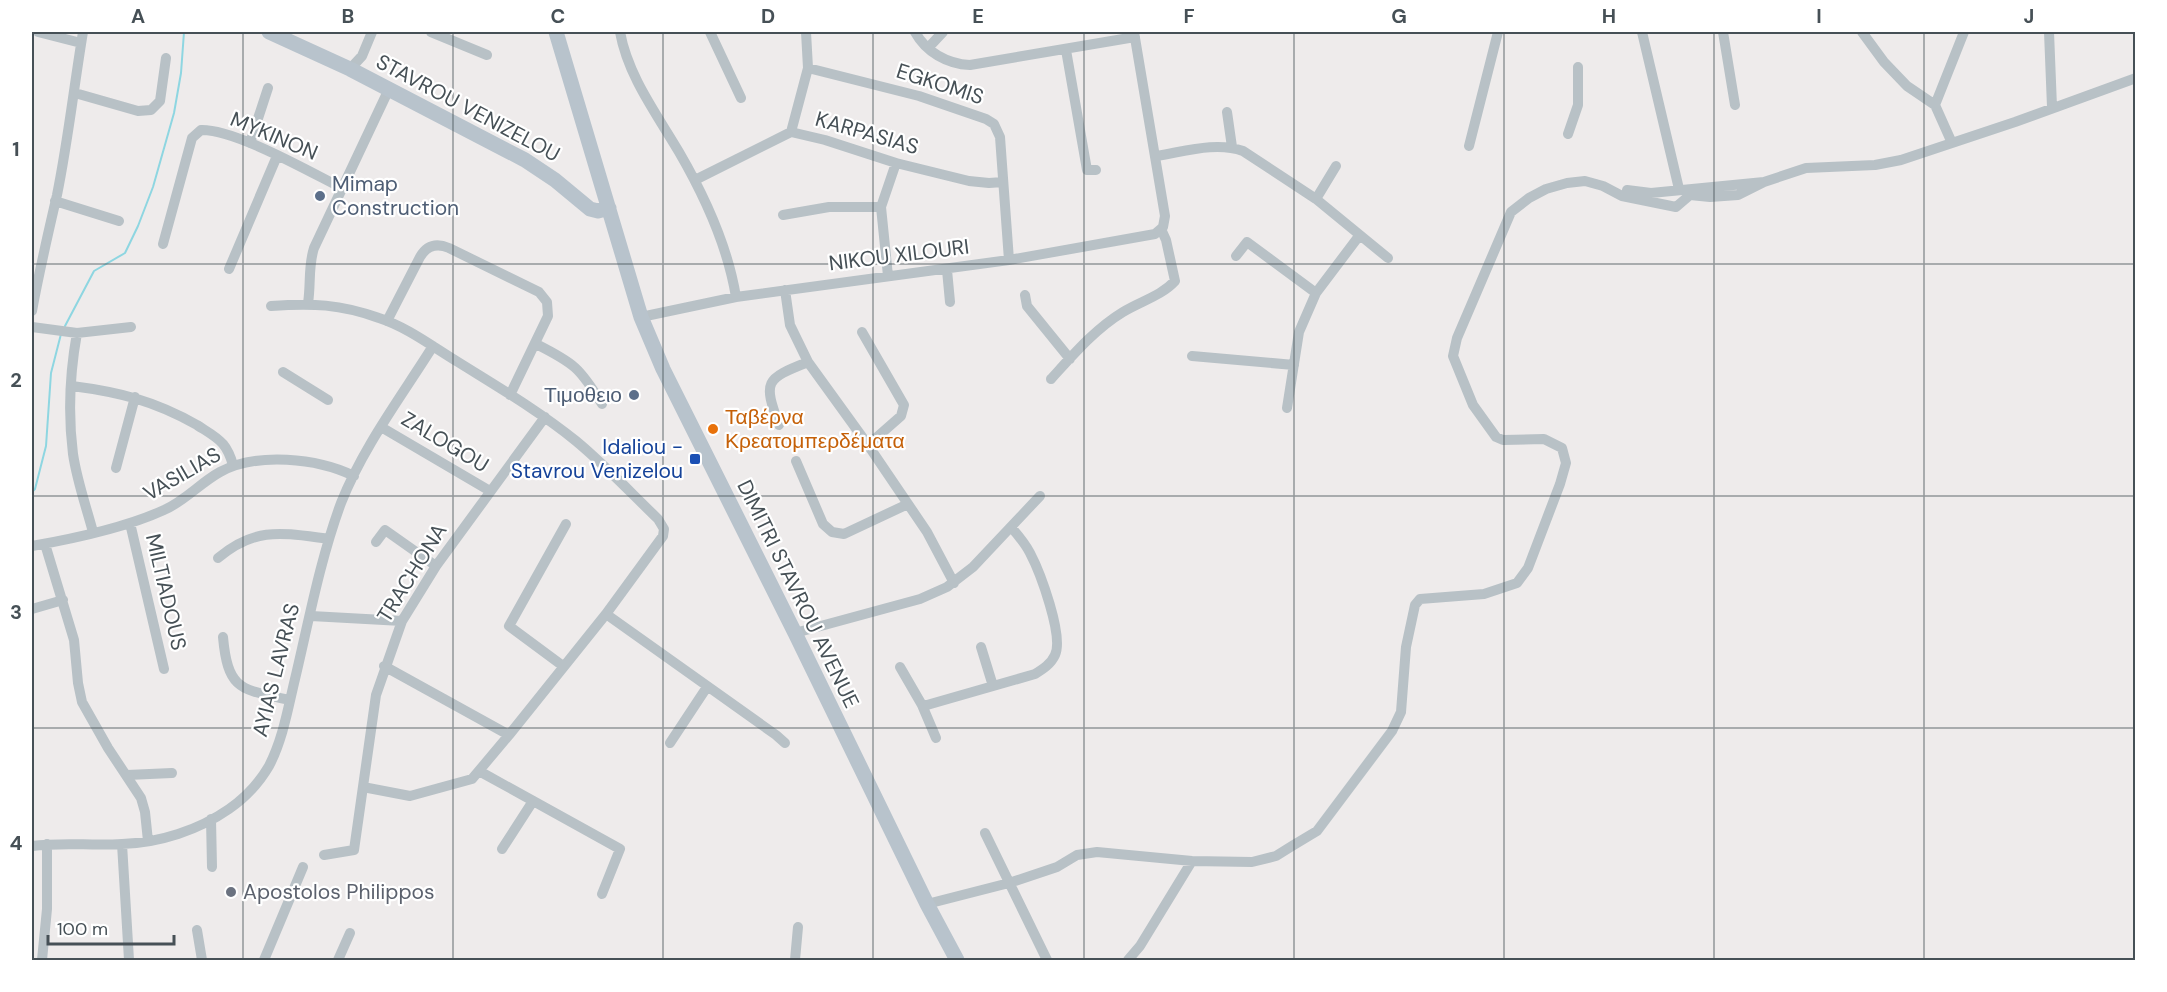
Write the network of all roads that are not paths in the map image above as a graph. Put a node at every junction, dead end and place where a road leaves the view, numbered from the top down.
1 (38, 32) edge
2 (83, 32) edge
3 (269, 32) edge
4 (372, 32) edge
5 (431, 32) edge
6 (556, 32) edge
7 (620, 32) edge
8 (710, 32) edge
9 (806, 32) edge
10 (915, 32) edge
11 (943, 32) edge
12 (1498, 32) edge
13 (1642, 32) edge
14 (1723, 32) edge
15 (1862, 32) edge
16 (1964, 32) edge
17 (2049, 32) edge
18 (1135, 34) edge
19 (81, 44) junction
20 (928, 48) junction
21 (1066, 50) junction
22 (487, 55) dead end
23 (166, 58) dead end
24 (1578, 67) dead end
25 (808, 68) junction
26 (350, 69) junction
27 (2136, 78) edge
28 (268, 88) dead end
29 (389, 89) junction
30 (75, 93) junction
31 (741, 98) dead end
32 (1735, 105) dead end
33 (1935, 105) junction
34 (2052, 107) junction
35 (1227, 112) dead end
36 (791, 132) junction
37 (1568, 134) dead end
38 (1952, 142) junction
39 (250, 143) junction
40 (1469, 146) dead end
41 (1232, 147) junction
42 (277, 156) junction
43 (1156, 156) junction
44 (896, 163) junction
45 (1336, 166) dead end
46 (1096, 170) dead end
47 (695, 180) junction
48 (1003, 182) junction
49 (342, 188) junction
50 (1679, 189) junction
51 (1627, 190) dead end
52 (1697, 192) junction
53 (1316, 199) junction
54 (55, 201) junction
55 (881, 207) junction
56 (609, 208) junction
57 (783, 215) dead end
58 (119, 221) dead end
59 (1161, 229) junction
60 (1359, 236) junction
61 (163, 244) dead end
62 (32, 246) edge
63 (43, 251) junction
64 (1236, 256) dead end
65 (1388, 258) dead end
66 (1009, 260) junction
67 (229, 269) dead end
68 (947, 270) junction
69 (888, 276) junction
70 (785, 290) junction
71 (1316, 293) junction
72 (1025, 295) dead end
73 (736, 297) junction
74 (950, 302) dead end
75 (308, 303) junction
76 (271, 306) dead end
77 (32, 311) edge
78 (641, 316) junction
79 (387, 321) junction
80 (32, 327) edge
81 (131, 327) dead end
82 (862, 332) dead end
83 (73, 333) junction
84 (536, 344) junction
85 (433, 346) junction
86 (1192, 357) dead end
87 (1070, 358) junction
88 (808, 362) junction
89 (1294, 365) junction
90 (283, 372) dead end
91 (1051, 379) dead end
92 (72, 386) junction
93 (510, 395) junction
94 (135, 397) junction
95 (328, 400) dead end
96 (602, 404) dead end
97 (1287, 408) dead end
98 (544, 417) junction
99 (779, 425) dead end
100 (381, 427) junction
101 (868, 446) junction
102 (796, 461) dead end
103 (233, 465) junction
104 (116, 468) dead end
105 (354, 476) junction
106 (490, 491) junction
107 (1040, 496) dead end
108 (908, 504) junction
109 (130, 523) junction
110 (566, 524) dead end
111 (1011, 527) junction
112 (93, 532) junction
113 (329, 539) junction
114 (376, 542) dead end
115 (45, 544) junction
116 (32, 546) edge
117 (218, 558) dead end
118 (436, 566) junction
119 (954, 583) junction
120 (63, 600) junction
121 (32, 609) edge
122 (606, 614) junction
123 (310, 616) junction
124 (402, 621) junction
125 (795, 633) junction
126 (223, 637) dead end
127 (981, 647) dead end
128 (384, 666) junction
129 (563, 666) junction
130 (900, 667) dead end
131 (164, 669) dead end
132 (993, 686) junction
133 (707, 687) junction
134 (291, 700) junction
135 (922, 705) junction
136 (509, 735) junction
137 (936, 738) dead end
138 (670, 742) dead end
139 (785, 744) dead end
140 (479, 771) junction
141 (172, 773) dead end
142 (127, 775) junction
143 (363, 787) junction
144 (533, 801) junction
145 (211, 819) junction
146 (985, 833) dead end
147 (148, 841) junction
148 (46, 844) junction
149 (122, 844) junction
150 (32, 846) edge
151 (502, 849) dead end
152 (324, 855) dead end
153 (1192, 861) junction
154 (212, 867) dead end
155 (303, 867) dead end
156 (1009, 883) junction
157 (602, 894) dead end
158 (927, 904) junction
159 (798, 927) dead end
160 (197, 930) dead end
161 (350, 933) dead end
162 (42, 960) edge
163 (129, 960) edge
164 (202, 960) edge
165 (264, 960) edge
166 (338, 960) edge
167 (795, 960) edge
168 (957, 960) edge
169 (1047, 960) edge
170 (1128, 960) edge

1 - 19 street
2 - 19 street
3 - 26 main road, STAVROU VENIZELOU
4 - 26 street
5 - 22 street
6 - 56 main road, DIMITRI STAVROU AVENUE
7 - 47 street
8 - 31 street
9 - 25 street
10 - 20 street
11 - 20 street
12 - 40 street
13 - 50 street
14 - 32 street
15 - 33 street
16 - 33 street
17 - 34 street
18 - 21 street
18 - 43 street
19 - 30 street
20 - 21 street
21 - 46 street
23 - 30 street
24 - 37 street
25 - 36 street
25 - 48 street, EGKOMIS
26 - 29 main road, STAVROU VENIZELOU
27 - 34 street
28 - 39 street
29 - 49 street
29 - 56 main road, STAVROU VENIZELOU
30 - 54 street
33 - 38 street
34 - 38 street
35 - 41 street
36 - 44 street, KARPASIAS
36 - 47 street, KARPASIAS
38 - 52 street
39 - 42 street, MYKINON
39 - 61 street, MYKINON
41 - 43 street
41 - 53 street
42 - 49 street, MYKINON
42 - 67 street
43 - 59 street
44 - 48 street, KARPASIAS
44 - 55 street
45 - 53 street
47 - 73 street
48 - 66 street, EGKOMIS
49 - 75 street
50 - 51 street
50 - 52 street
52 - 153 street
53 - 60 street
54 - 58 street
54 - 63 street
55 - 57 street
55 - 69 street
56 - 78 main road, DIMITRI STAVROU AVENUE
59 - 66 street, NIKOU XILOURI
59 - 87 street
60 - 65 street
60 - 71 street
62 - 63 street
63 - 77 street
64 - 71 street
66 - 68 street, NIKOU XILOURI
68 - 69 street, NIKOU XILOURI
68 - 74 street
69 - 70 street, NIKOU XILOURI
70 - 73 street, NIKOU XILOURI
70 - 88 street
71 - 89 street
72 - 87 street
73 - 78 street, NIKOU XILOURI
75 - 76 street
75 - 79 street
78 - 125 main road, DIMITRI STAVROU AVENUE
79 - 84 street
79 - 85 street
80 - 83 street
81 - 83 street
82 - 101 street
83 - 92 street
84 - 93 street
84 - 96 street
85 - 93 street
85 - 100 street, AYIAS LAVRAS
86 - 89 street
87 - 91 street
88 - 99 street
88 - 101 street
89 - 97 street
90 - 95 street
92 - 94 street
92 - 112 street
93 - 98 street
94 - 103 street
94 - 104 street
98 - 106 street, TRACHONA
98 - 122 street
100 - 105 street, AYIAS LAVRAS
100 - 106 street, ZALOGOU
101 - 108 street
102 - 108 street
103 - 105 street, VASILIAS
103 - 109 street, VASILIAS
105 - 113 street, AYIAS LAVRAS
106 - 118 street, TRACHONA
107 - 111 street
108 - 119 street
109 - 112 street, VASILIAS
109 - 131 street, MILTIADOUS
110 - 129 street
111 - 119 street
111 - 132 street
112 - 115 street, VASILIAS
113 - 117 street
113 - 123 street, AYIAS LAVRAS
114 - 118 street
115 - 116 street, VASILIAS
115 - 120 street
118 - 124 street, TRACHONA
119 - 125 street
120 - 121 street
120 - 142 street
122 - 129 street
122 - 133 street
123 - 124 street
123 - 134 street, AYIAS LAVRAS
124 - 128 street, TRACHONA
125 - 158 main road, DIMITRI STAVROU AVENUE
126 - 134 street
127 - 132 street
128 - 136 street
128 - 143 street, TRACHONA
129 - 136 street
130 - 135 street
132 - 135 street
133 - 138 street
133 - 139 street
134 - 145 street, AYIAS LAVRAS
135 - 137 street
136 - 140 street
140 - 143 street
140 - 144 street
141 - 142 street
142 - 147 street
143 - 152 street, TRACHONA
144 - 151 street
144 - 157 street
145 - 147 street, AYIAS LAVRAS
145 - 154 street
146 - 156 street
147 - 149 street, AYIAS LAVRAS
148 - 149 street, AYIAS LAVRAS
148 - 150 street, AYIAS LAVRAS
148 - 162 street
149 - 163 street
153 - 156 street
153 - 170 street
155 - 165 street
156 - 158 street
156 - 169 street
158 - 168 main road, DIMITRI STAVROU AVENUE
159 - 167 street
160 - 164 street
161 - 166 street

